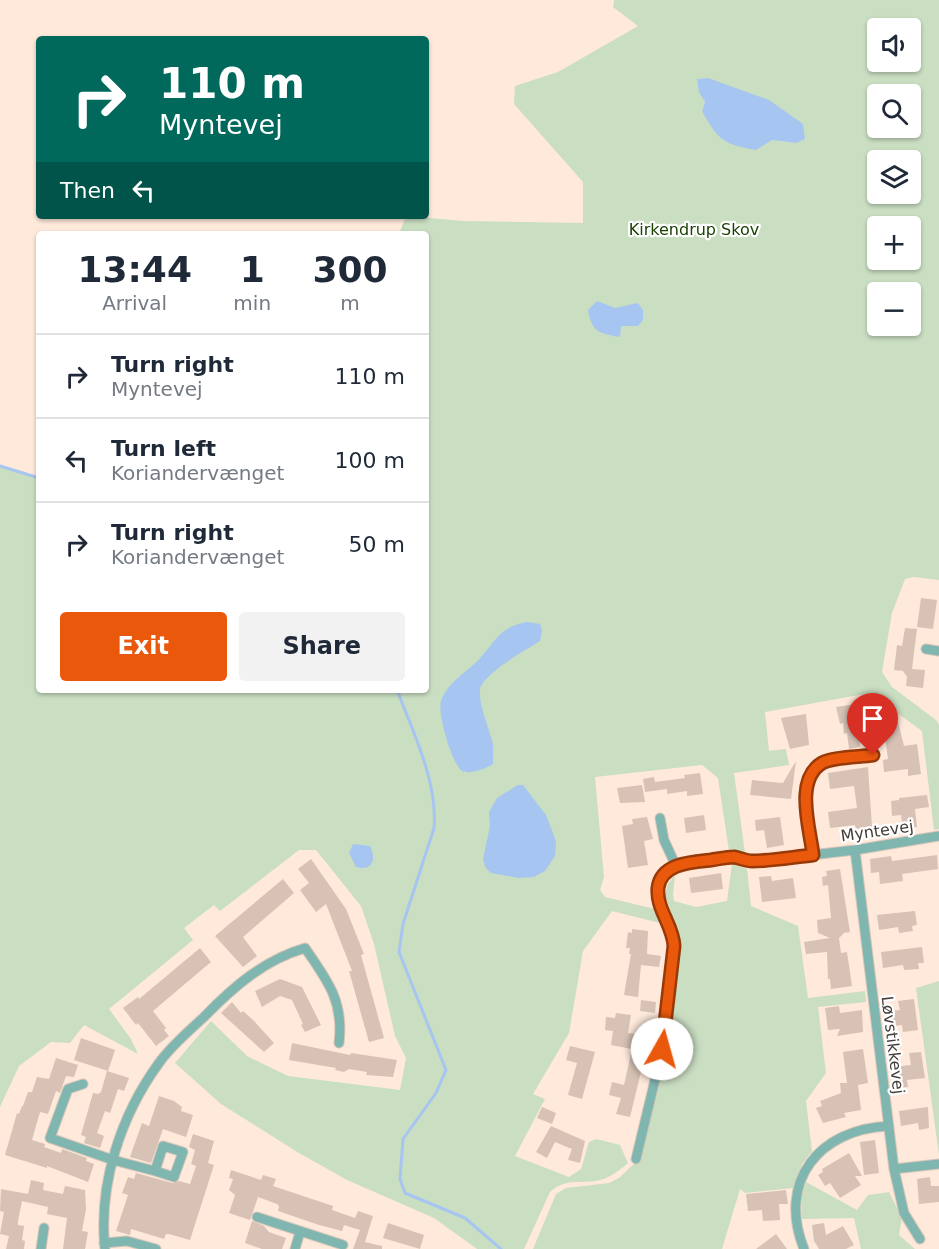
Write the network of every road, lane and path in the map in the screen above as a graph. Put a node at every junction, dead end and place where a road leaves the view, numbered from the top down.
1 (926, 649) dead end
2 (939, 651) edge
3 (873, 755) dead end
4 (660, 818) dead end
5 (939, 836) edge
6 (855, 850) junction
7 (813, 855) junction
8 (676, 866) junction
9 (339, 1043) dead end
10 (83, 1084) dead end
11 (889, 1126) junction
12 (636, 1159) dead end
13 (113, 1160) junction
14 (939, 1164) edge
15 (894, 1169) junction
16 (155, 1171) dead end
17 (257, 1217) dead end
18 (44, 1228) dead end
19 (300, 1232) junction
20 (920, 1239) dead end
21 (343, 1245) dead end
22 (104, 1246) edge
23 (41, 1249) edge
24 (156, 1249) edge
25 (295, 1249) edge
26 (804, 1249) edge

1 - 2 street
3 - 7 street
4 - 8 street
5 - 6 street, Myntevej
6 - 7 street, Myntevej
6 - 11 street, Løvstikkevej
7 - 8 street, Myntevej
8 - 12 street
9 - 13 street
10 - 13 street
11 - 15 street, Løvstikkevej
11 - 26 street
13 - 16 street
13 - 22 street
14 - 15 street
15 - 20 street, Løvstikkevej
17 - 19 street
18 - 23 street
19 - 21 street
19 - 25 street
22 - 24 street

